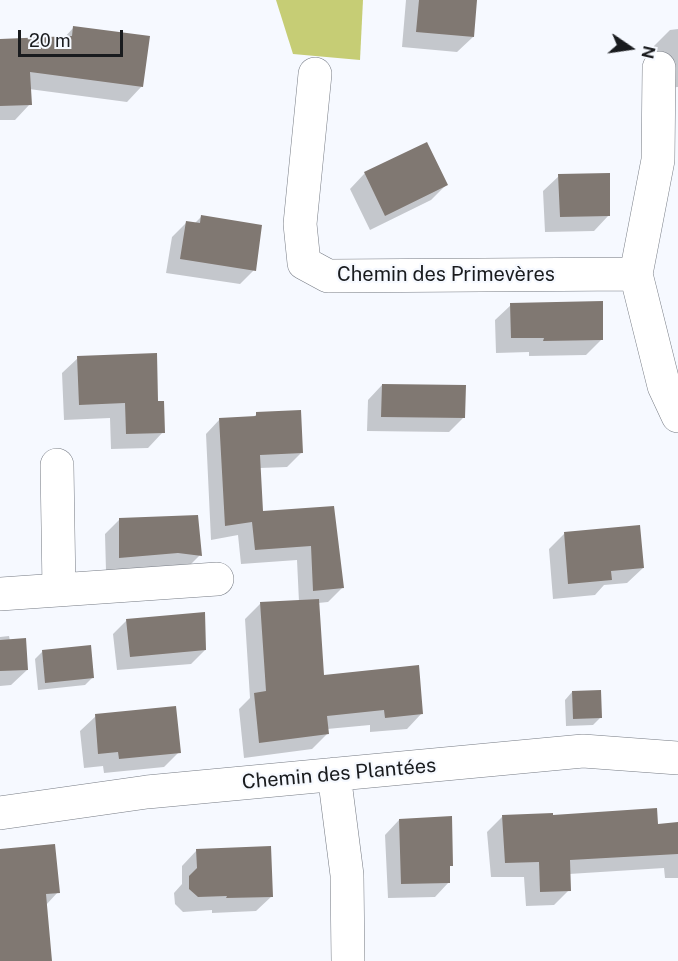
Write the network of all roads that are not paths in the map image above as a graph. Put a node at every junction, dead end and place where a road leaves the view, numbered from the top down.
1 (659, 68) dead end
2 (315, 74) dead end
3 (636, 274) junction
4 (678, 416) edge
5 (57, 465) dead end
6 (217, 579) dead end
7 (59, 590) junction
8 (0, 594) edge
9 (678, 758) edge
10 (334, 774) junction
11 (0, 813) edge
12 (348, 961) edge

1 - 3 street
2 - 3 street, Chemin des Primevères
3 - 4 street
5 - 7 street
6 - 7 street
7 - 8 street
9 - 10 street, Chemin des Plantées
10 - 11 street, Chemin des Plantées
10 - 12 street

